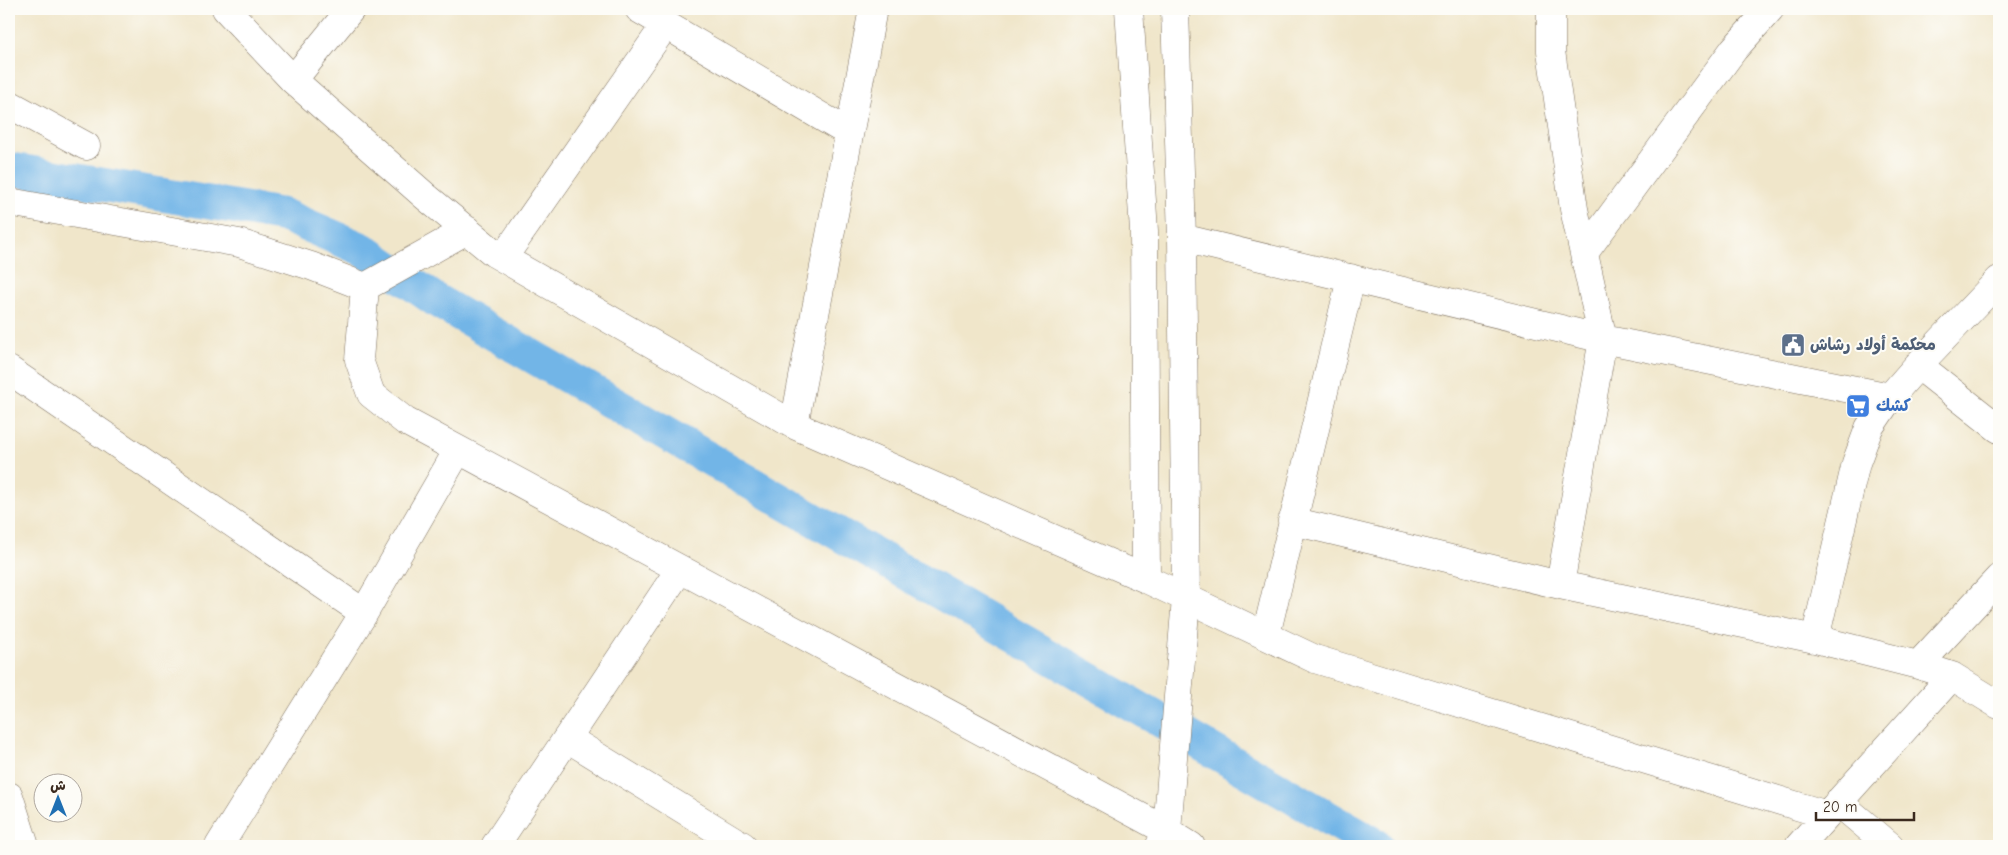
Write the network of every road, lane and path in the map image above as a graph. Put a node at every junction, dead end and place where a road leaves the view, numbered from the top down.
1 (226, 9) edge
2 (351, 9) edge
3 (639, 9) edge
4 (873, 9) edge
5 (1129, 9) edge
6 (1175, 9) edge
7 (1551, 9) edge
8 (1770, 9) edge
9 (666, 24) junction
10 (292, 80) junction
11 (9, 104) edge
12 (849, 133) junction
13 (86, 146) dead end
14 (9, 202) edge
15 (467, 230) junction
16 (1182, 238) junction
17 (1584, 253) junction
18 (503, 258) junction
19 (1351, 278) junction
20 (1999, 280) edge
21 (365, 287) junction
22 (1603, 339) junction
23 (1918, 365) junction
24 (9, 370) edge
25 (1890, 397) junction
26 (794, 425) junction
27 (1999, 430) edge
28 (458, 450) junction
29 (1292, 521) junction
30 (680, 569) junction
31 (1999, 578) edge
32 (1146, 580) junction
33 (1560, 586) junction
34 (1186, 598) junction
35 (364, 613) junction
36 (1266, 636) junction
37 (1815, 639) junction
38 (1918, 665) junction
39 (1952, 676) junction
40 (1999, 705) edge
41 (567, 738) junction
42 (9, 796) edge
43 (1832, 809) junction
44 (1163, 838) edge
45 (25, 846) edge
46 (219, 846) edge
47 (495, 846) edge
48 (743, 846) edge
49 (1191, 846) edge
50 (1799, 846) edge
51 (1890, 846) edge

1 - 10 street
2 - 10 street
3 - 9 street
4 - 12 street
5 - 32 street
6 - 16 street
7 - 17 street
8 - 17 street
9 - 12 street
9 - 18 street
10 - 15 street
11 - 13 street
12 - 26 street
14 - 21 street
15 - 18 street
15 - 21 street
16 - 19 street
16 - 34 street
17 - 22 street
18 - 26 street
19 - 22 street
19 - 29 street
20 - 23 street
21 - 28 street
22 - 25 street
22 - 33 street
23 - 25 street
23 - 27 street
24 - 35 street
25 - 37 street
26 - 32 street
28 - 30 street
28 - 35 street
29 - 33 street
29 - 36 street
30 - 41 street
30 - 44 street
31 - 38 street
32 - 34 street
33 - 37 street
34 - 36 street
34 - 44 street
35 - 46 street
36 - 43 street
37 - 38 street
38 - 39 street
39 - 40 street
39 - 43 street
41 - 47 street
41 - 48 street
42 - 45 street
43 - 50 street
43 - 51 street
44 - 49 street

